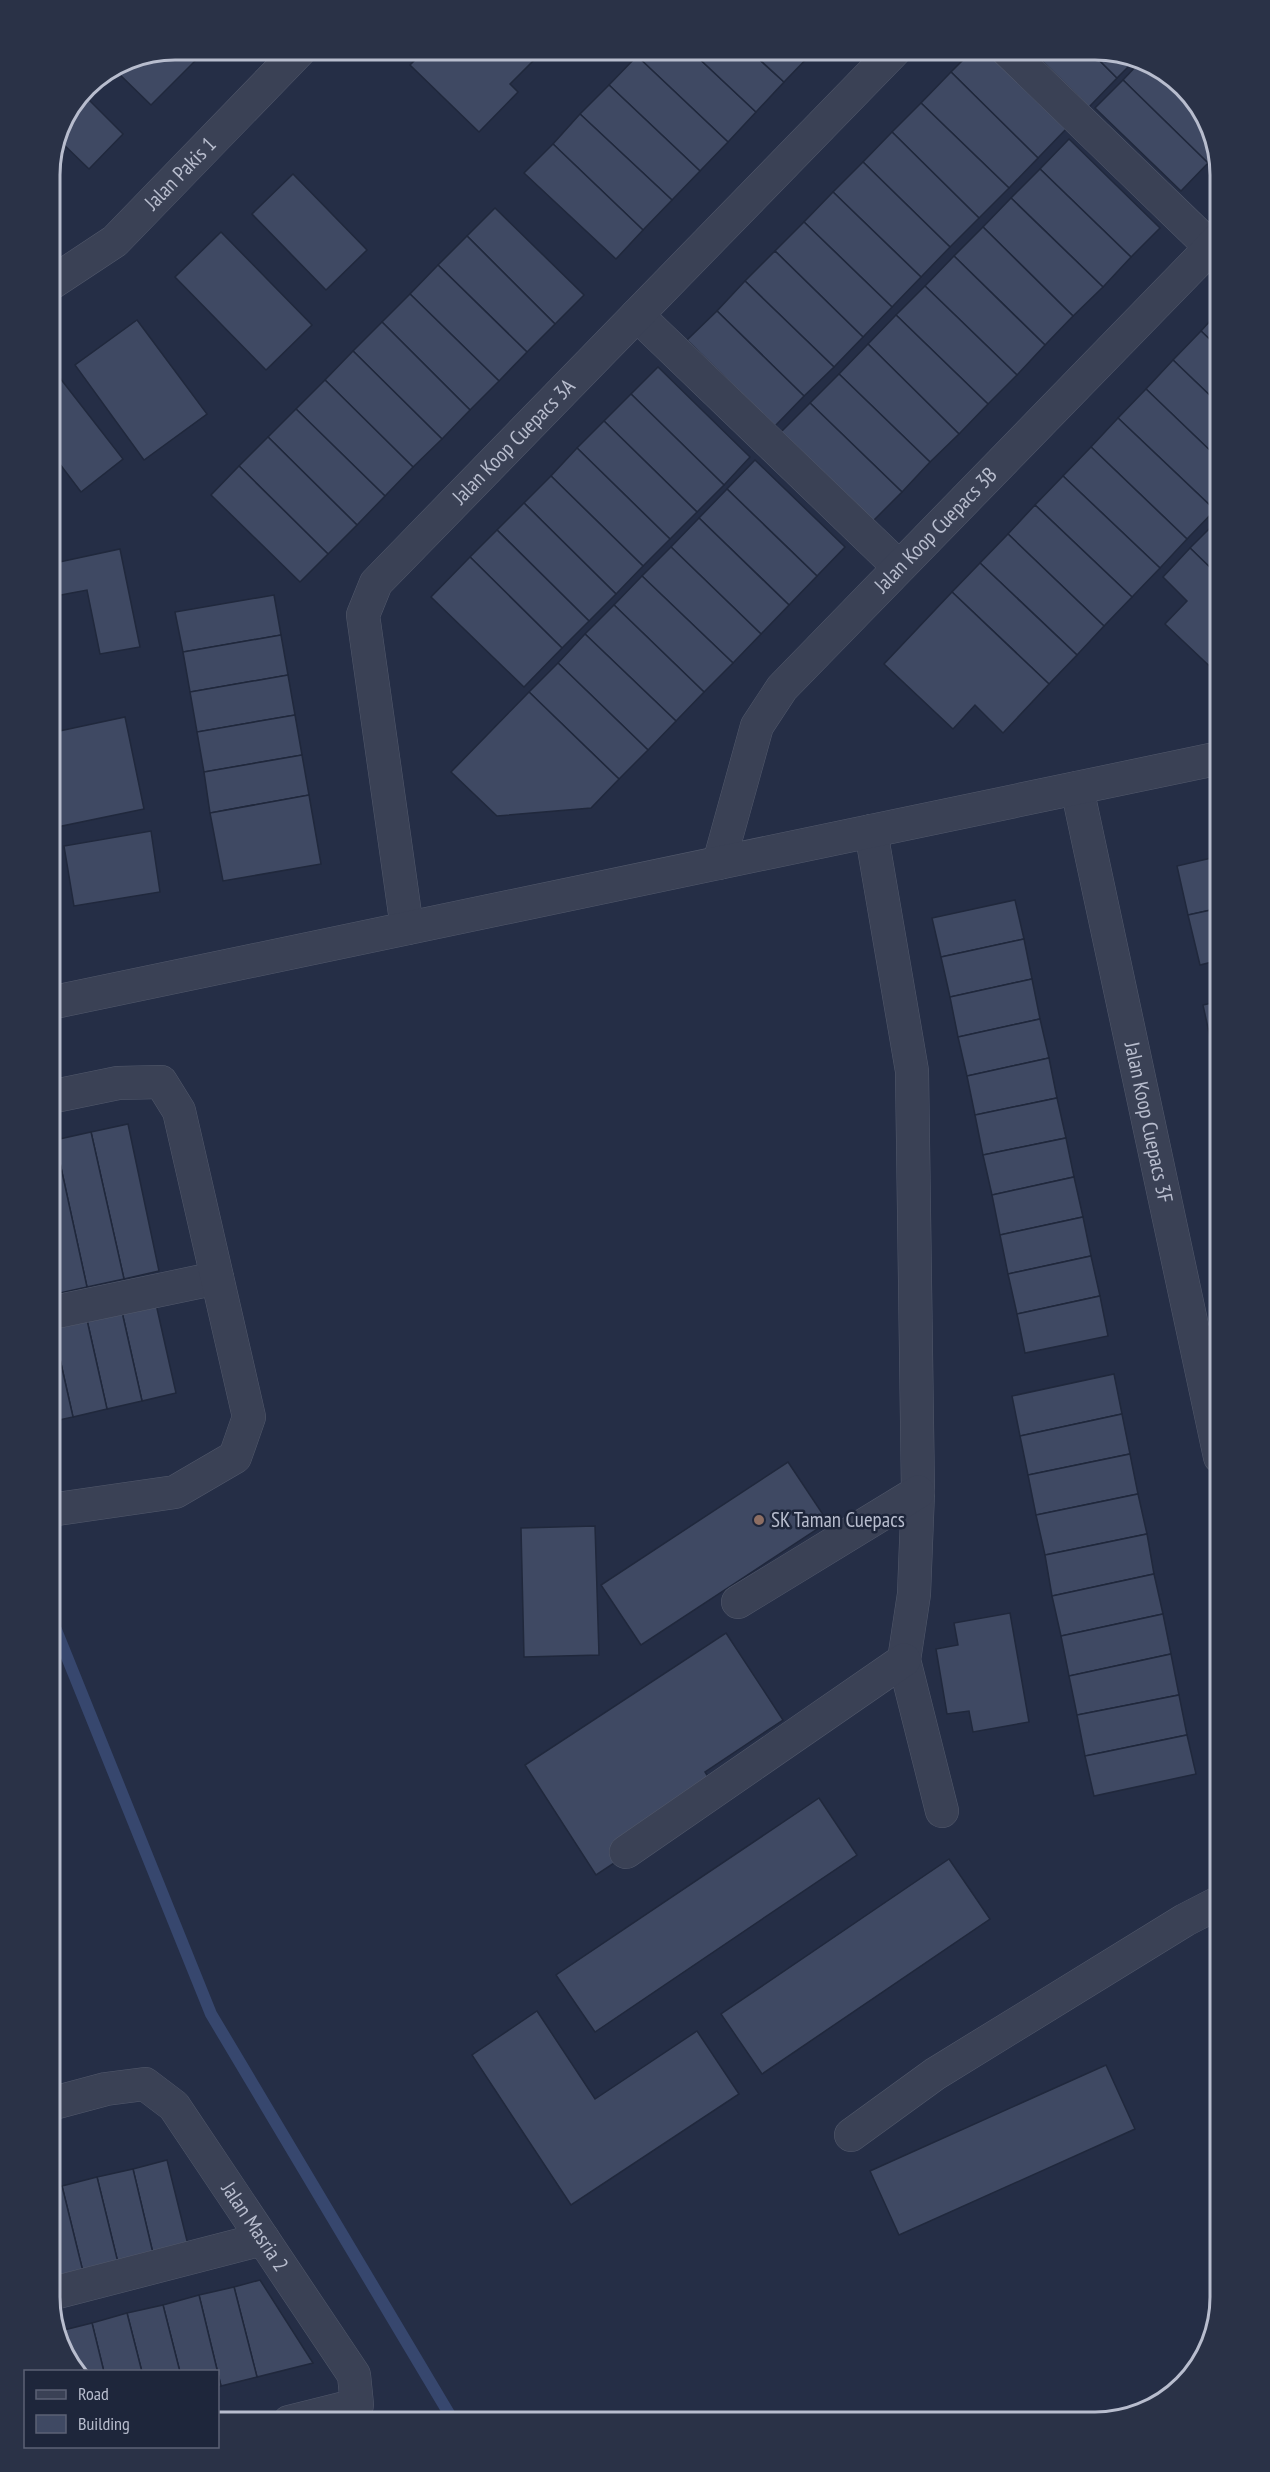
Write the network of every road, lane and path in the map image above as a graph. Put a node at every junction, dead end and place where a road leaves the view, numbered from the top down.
1 (290, 60) edge
2 (885, 60) edge
3 (1018, 60) edge
4 (1210, 240) edge
5 (1210, 255) edge
6 (60, 277) edge
7 (637, 315) junction
8 (899, 567) junction
9 (1210, 760) edge
10 (1077, 788) junction
11 (871, 831) junction
12 (719, 863) junction
13 (407, 928) junction
14 (60, 1001) edge
15 (60, 1095) edge
16 (217, 1278) junction
17 (60, 1311) edge
18 (1210, 1406) edge
19 (918, 1492) junction
20 (60, 1509) edge
21 (738, 1602) dead end
22 (904, 1660) junction
23 (942, 1811) dead end
24 (626, 1852) dead end
25 (1210, 1908) edge
26 (60, 2101) edge
27 (851, 2135) dead end
28 (263, 2239) junction
29 (60, 2291) edge
30 (329, 2412) edge

1 - 6 street, Jalan Pakis 1
2 - 7 street, Jalan Koop Cuepacs 3A
3 - 4 street
5 - 8 street, Jalan Koop Cuepacs 3B
7 - 8 street
7 - 13 street, Jalan Koop Cuepacs 3A
8 - 12 street, Jalan Koop Cuepacs 3B
9 - 10 street
10 - 11 street
10 - 18 street, Jalan Koop Cuepacs 3F
11 - 12 street
11 - 19 street
12 - 13 street
13 - 14 street
15 - 16 street
16 - 17 street
16 - 20 street
19 - 21 street
19 - 22 street
22 - 23 street
22 - 24 street
25 - 27 street
26 - 28 street, Jalan Masria 2
28 - 29 street
28 - 30 street, Jalan Masria 2

